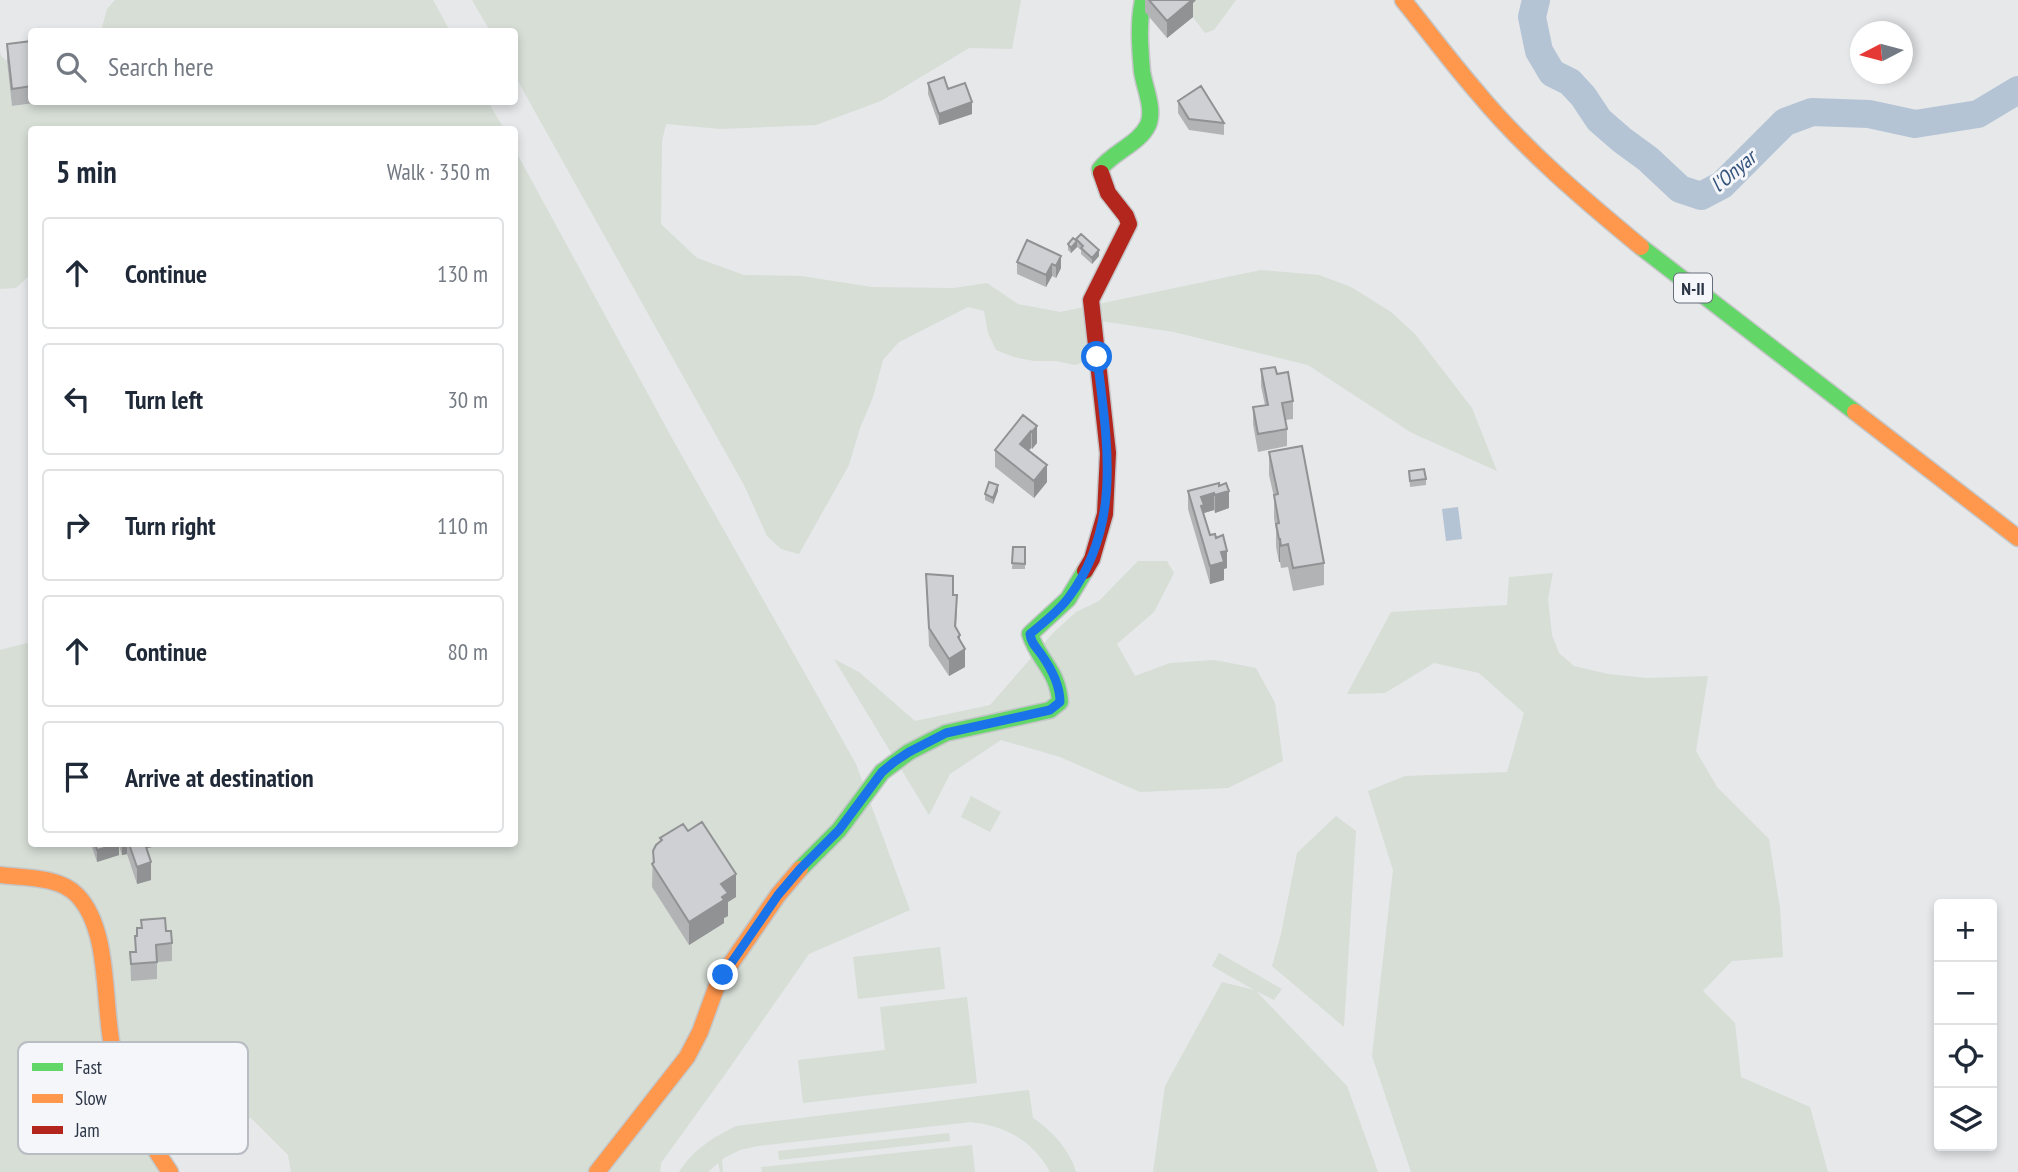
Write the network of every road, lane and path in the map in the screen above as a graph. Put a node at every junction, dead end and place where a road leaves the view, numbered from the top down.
1 (1143, 0) edge
2 (1403, 0) edge
3 (2018, 538) edge
4 (0, 875) edge
5 (111, 1042) edge
6 (159, 1154) edge
7 (170, 1172) edge
8 (597, 1172) edge

1 - 8 main road
2 - 3 main road, N-II
4 - 5 main road
6 - 7 main road

